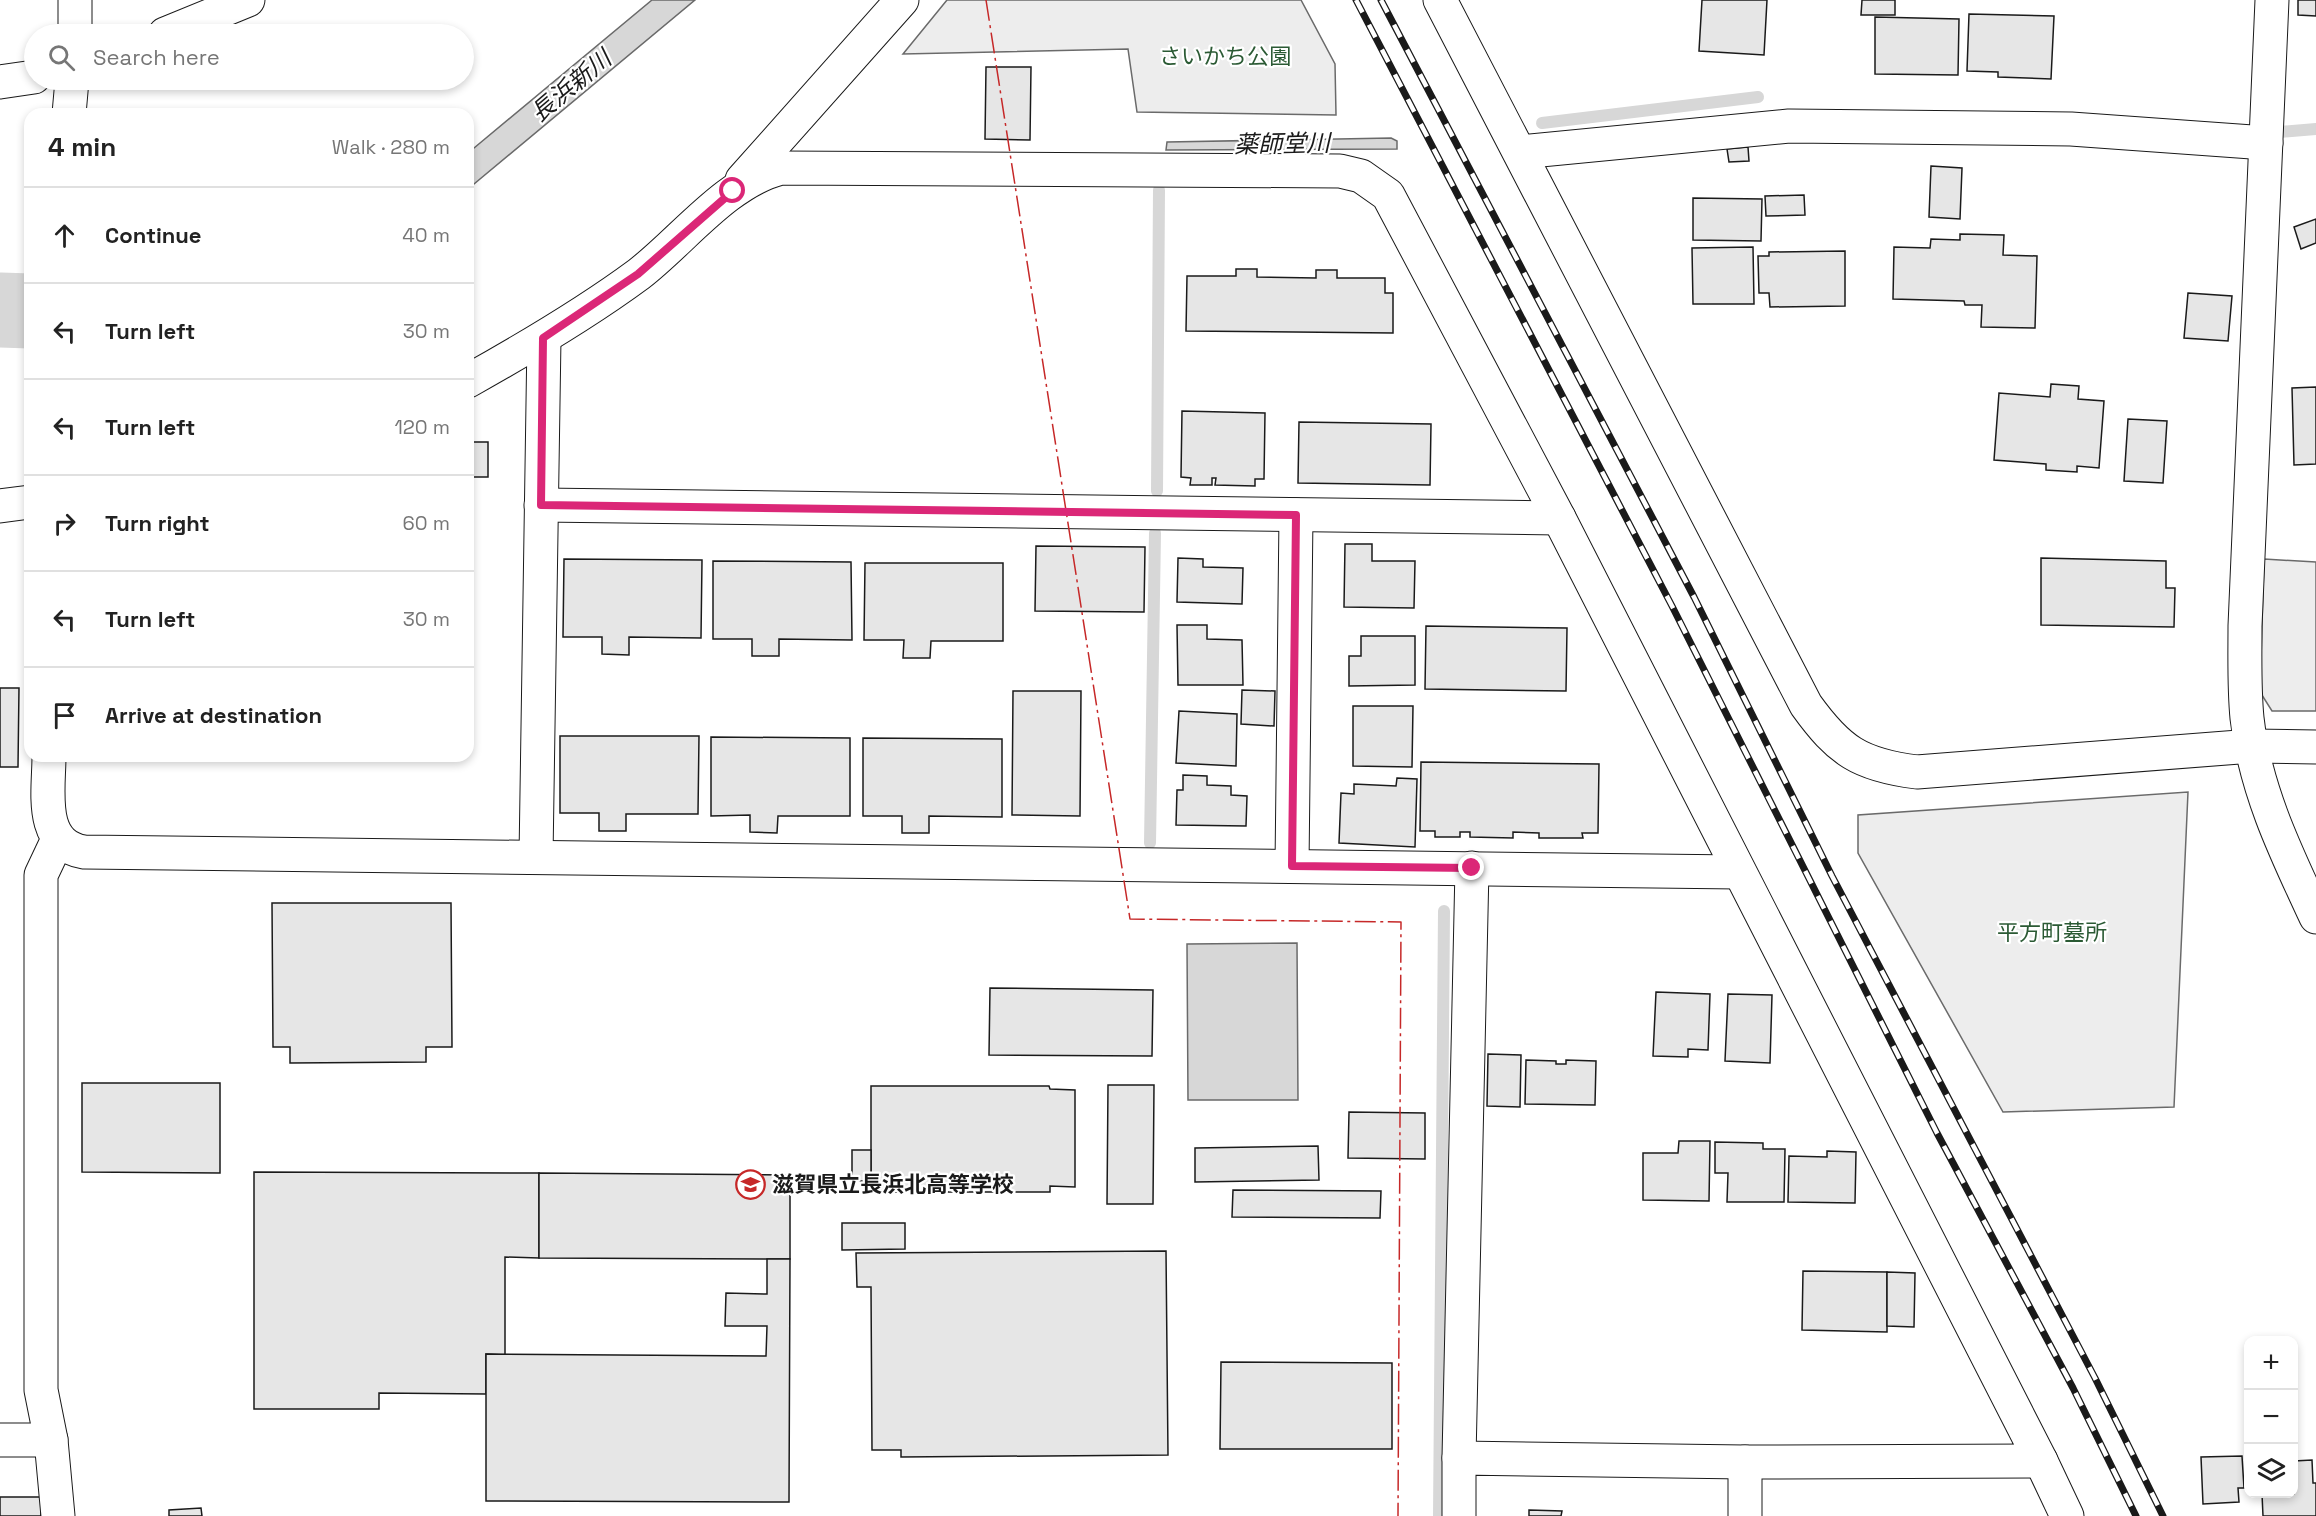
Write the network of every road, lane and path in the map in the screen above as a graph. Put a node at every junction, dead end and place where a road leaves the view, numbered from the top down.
1 (75, 0) edge
2 (249, 0) edge
3 (902, 0) edge
4 (1440, 0) edge
5 (2272, 0) edge
6 (75, 24) edge
7 (190, 24) edge
8 (24, 78) edge
9 (0, 82) edge
10 (71, 90) edge
11 (70, 108) edge
12 (2266, 143) junction
13 (1520, 152) junction
14 (733, 191) junction
15 (543, 338) junction
16 (474, 378) edge
17 (24, 503) edge
18 (541, 505) junction
19 (0, 506) edge
20 (1296, 515) junction
21 (1559, 518) junction
22 (2252, 746) junction
23 (2316, 747) edge
24 (49, 762) edge
25 (58, 839) junction
26 (536, 857) junction
27 (1292, 866) junction
28 (1472, 868) junction
29 (1739, 872) junction
30 (2316, 917) edge
31 (0, 1440) edge
32 (51, 1440) junction
33 (1459, 1458) junction
34 (2041, 1461) junction
35 (1745, 1462) junction
36 (58, 1516) edge
37 (1459, 1516) edge
38 (1745, 1516) edge
39 (2067, 1516) edge

1 - 6 street
2 - 7 street
3 - 14 street
4 - 13 street
5 - 12 street
8 - 9 street
10 - 11 street
12 - 13 street
12 - 22 street
13 - 22 street
14 - 15 street
14 - 21 street
15 - 16 street
15 - 18 street
17 - 19 street
18 - 20 street
18 - 26 street
20 - 21 street
20 - 27 street
21 - 29 street
22 - 23 street
22 - 30 street
24 - 25 street
25 - 26 street
25 - 32 street
26 - 27 street
27 - 28 street
28 - 29 street
28 - 33 street
29 - 34 street
31 - 32 street
32 - 36 street
33 - 35 street
33 - 37 street
34 - 35 street
34 - 39 street
35 - 38 street

